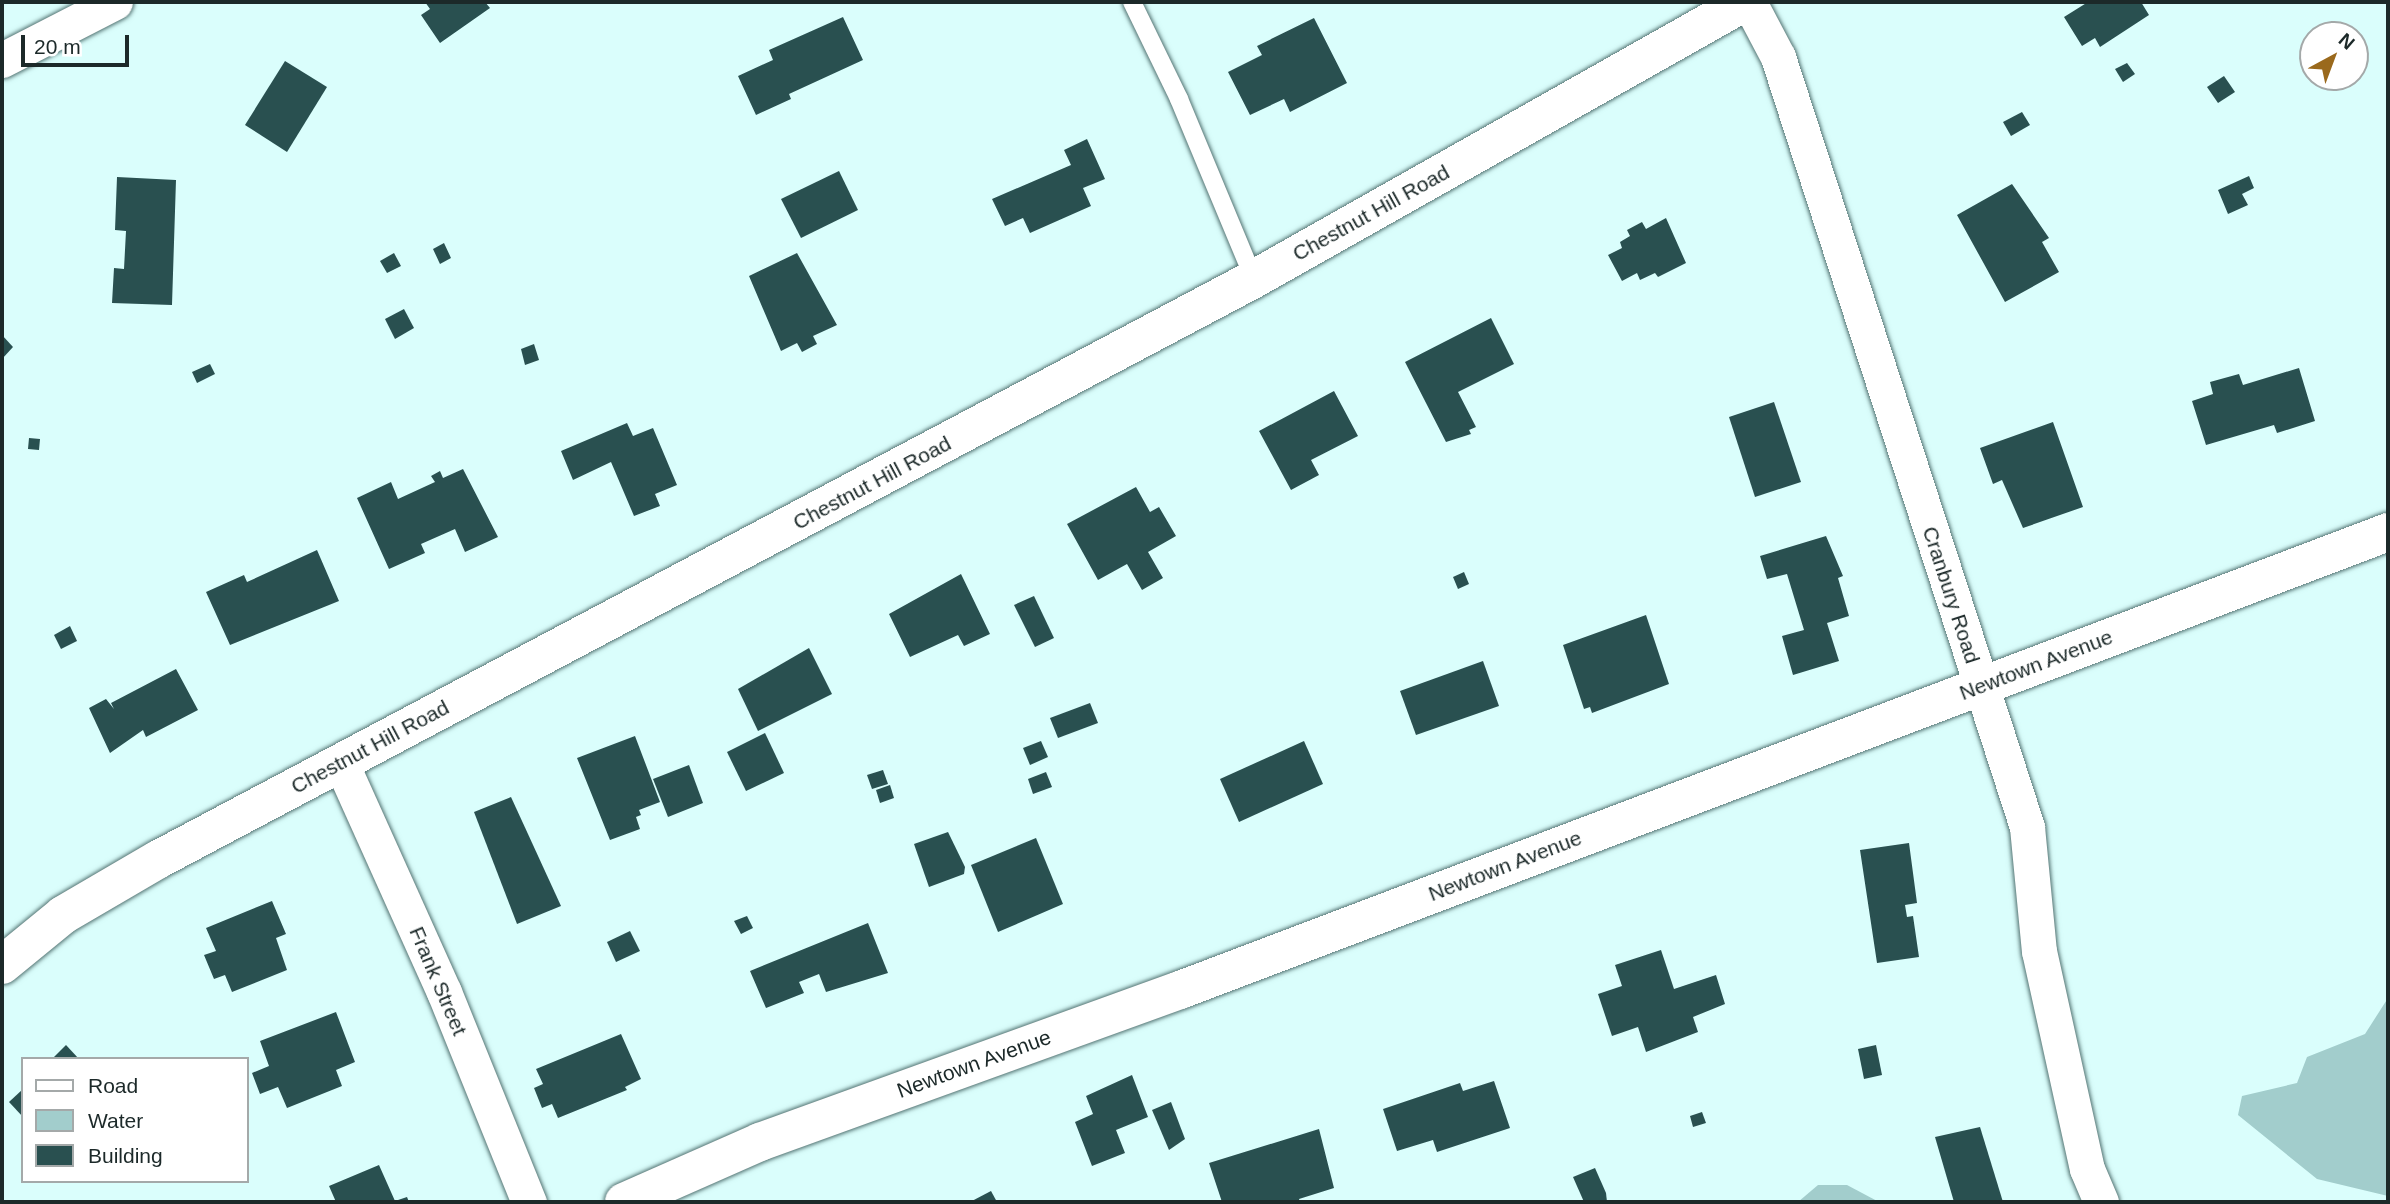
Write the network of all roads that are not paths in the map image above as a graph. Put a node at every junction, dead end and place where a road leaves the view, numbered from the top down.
1 (115, 2) edge
2 (1132, 2) edge
3 (1747, 2) edge
4 (2, 60) edge
5 (1254, 279) junction
6 (2388, 532) edge
7 (1981, 687) junction
8 (341, 763) junction
9 (2, 965) edge
10 (529, 1202) edge
11 (624, 1202) edge
12 (2101, 1202) edge

1 - 4 street
2 - 5 lane
3 - 5 main road, Chestnut Hill Road
3 - 7 street, Cranbury Road
5 - 8 main road, Chestnut Hill Road
6 - 7 main road, Newtown Avenue
7 - 11 main road, Newtown Avenue
7 - 12 street, Cranbury Road
8 - 9 main road, Chestnut Hill Road
8 - 10 street, Frank Street

